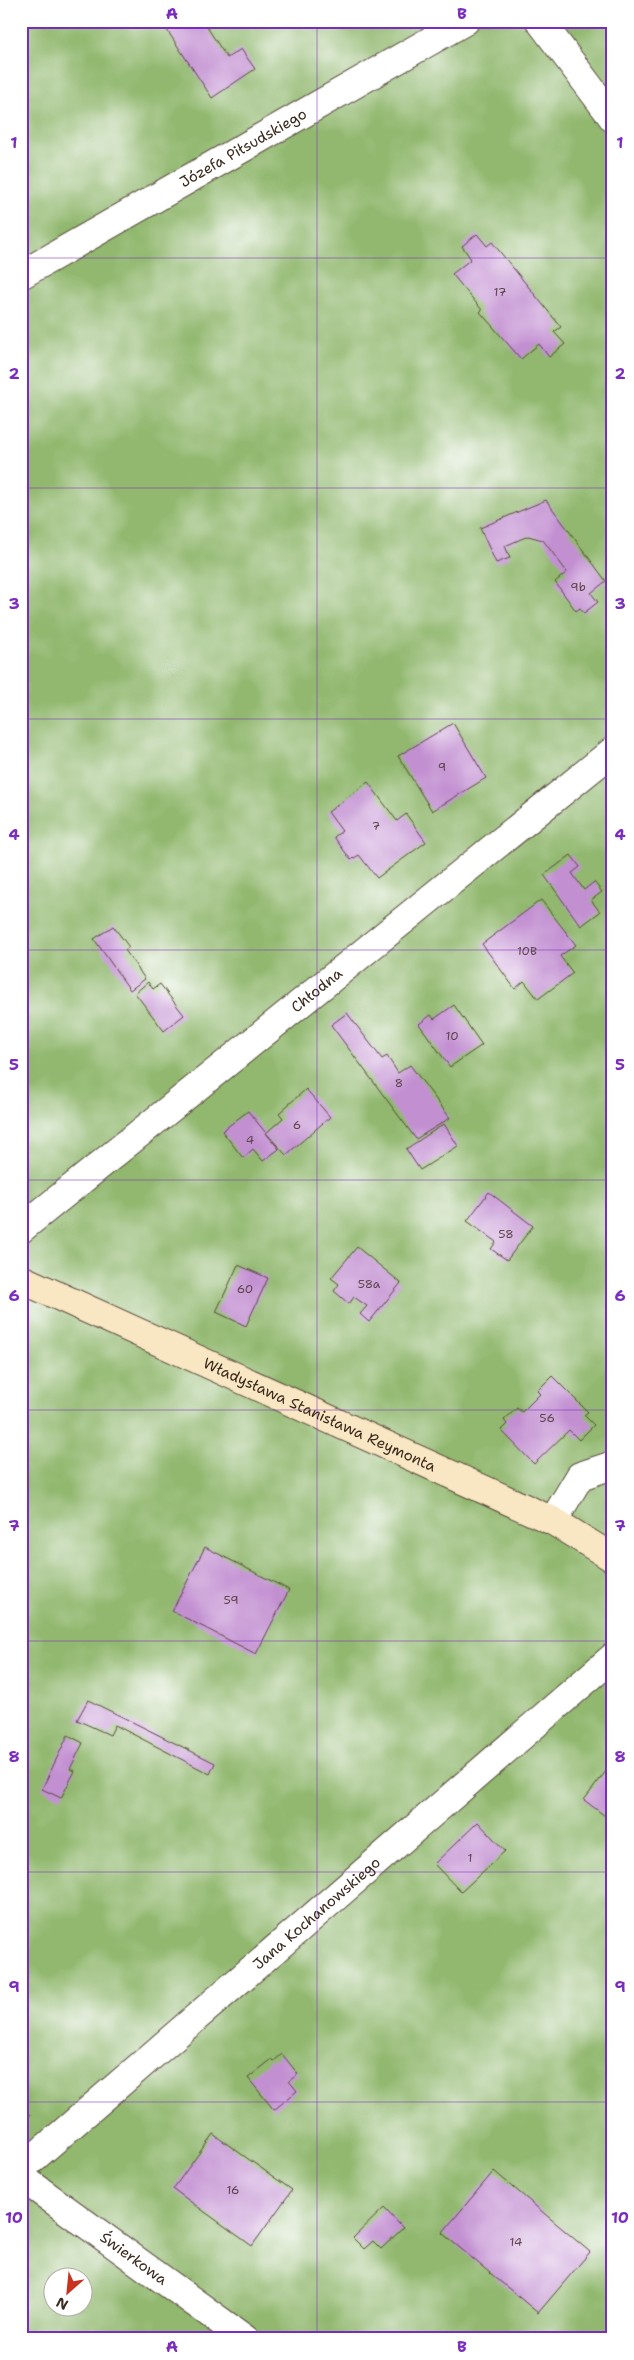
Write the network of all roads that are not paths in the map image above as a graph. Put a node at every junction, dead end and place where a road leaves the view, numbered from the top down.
1 (465, 21) edge
2 (540, 21) edge
3 (613, 118) edge
4 (21, 274) edge
5 (613, 751) edge
6 (21, 1229) edge
7 (21, 1279) edge
8 (613, 1465) edge
9 (553, 1521) junction
10 (613, 1558) edge
11 (613, 1657) edge
12 (21, 2169) edge
13 (21, 2177) edge
14 (245, 2339) edge

1 - 4 street, Józefa Piłsudskiego
2 - 3 street
5 - 6 street, Chłodna
7 - 9 street, Władysława Stanisława Reymonta
8 - 9 street
9 - 10 street, Władysława Stanisława Reymonta
11 - 12 street, Jana Kochanowskiego
13 - 14 street, Świerkowa

